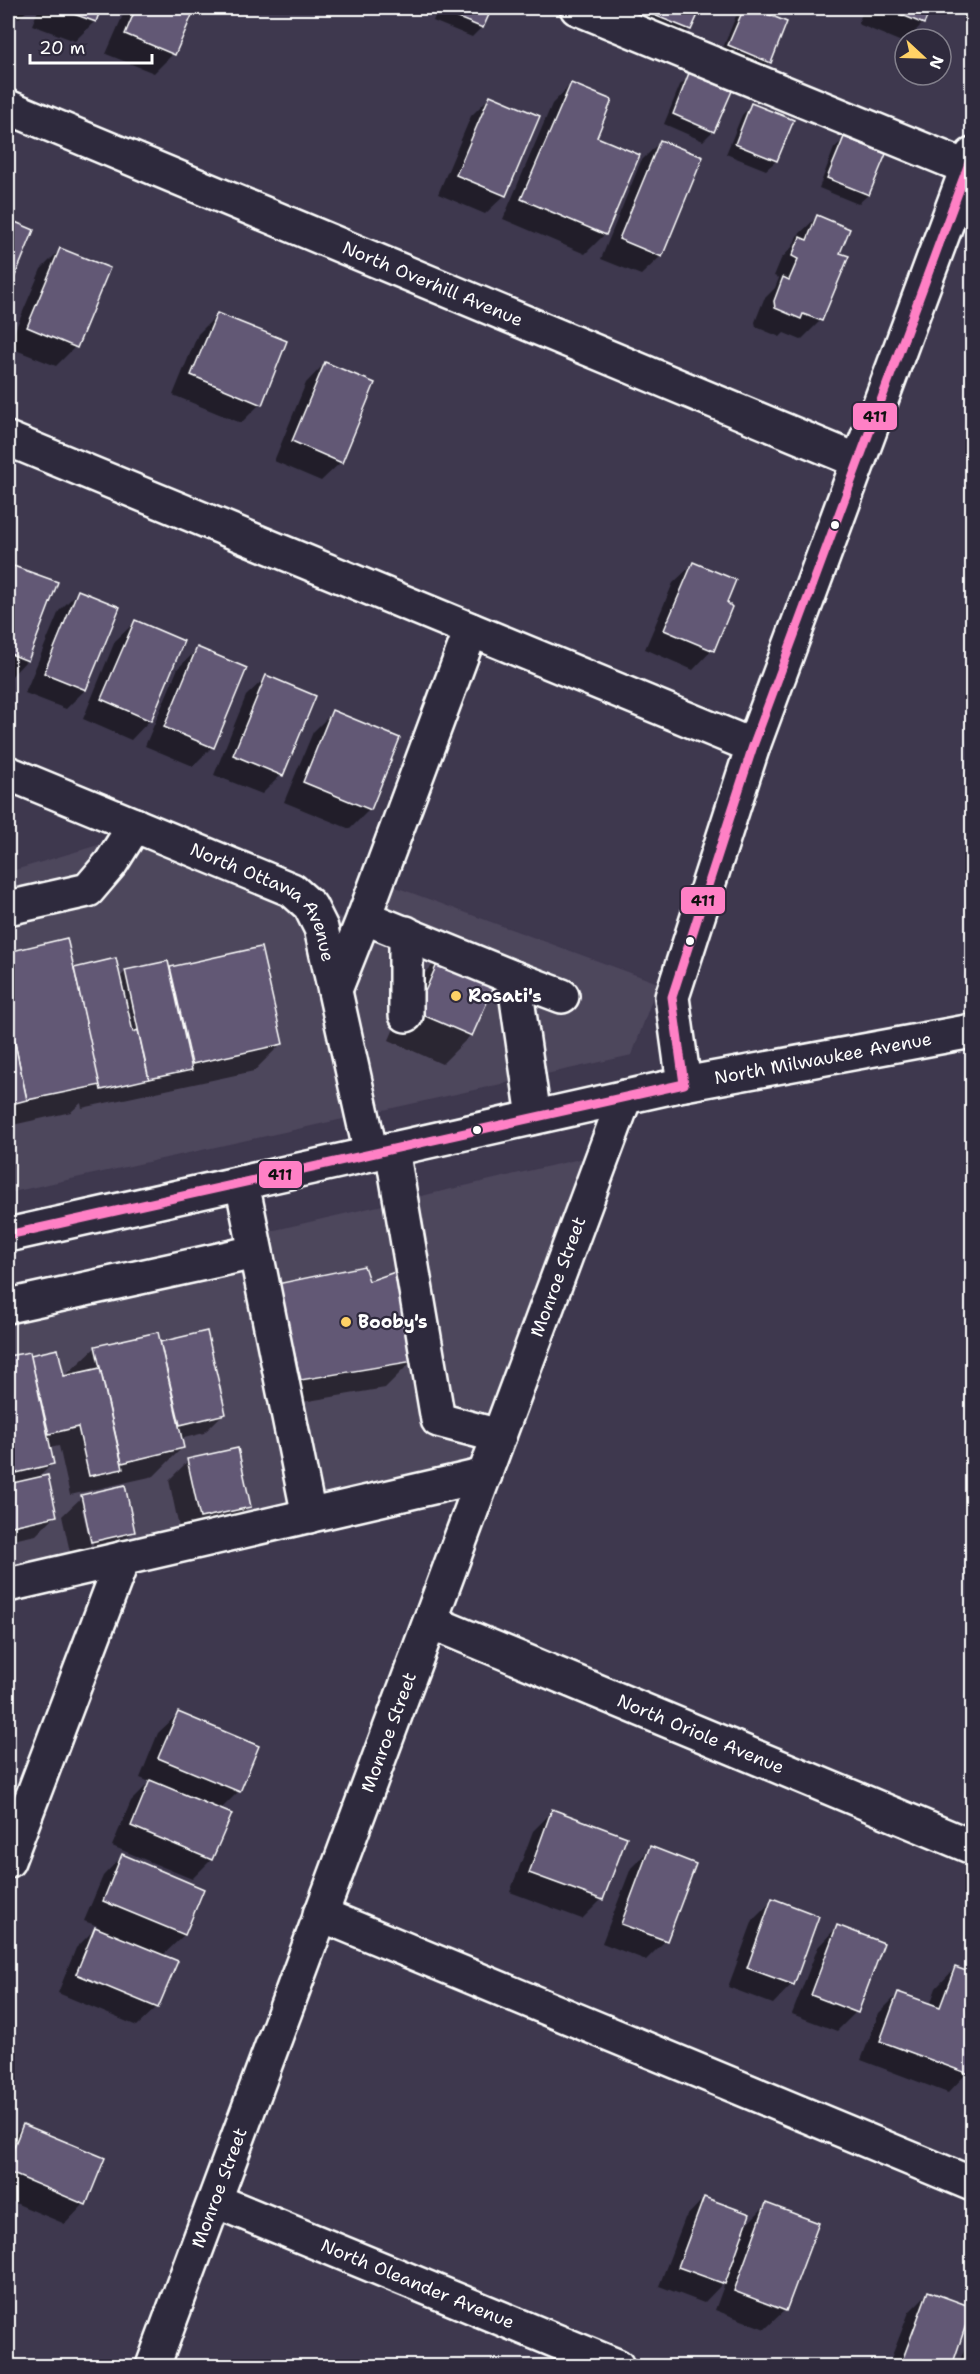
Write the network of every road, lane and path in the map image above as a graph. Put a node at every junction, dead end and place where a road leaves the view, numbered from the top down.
1 (577, 8) edge
2 (8, 107) edge
3 (970, 161) edge
4 (8, 439) edge
5 (858, 461) junction
6 (471, 630) junction
7 (753, 746) junction
8 (8, 773) edge
9 (135, 825) junction
10 (8, 908) edge
11 (364, 917) junction
12 (406, 933) junction
13 (514, 978) junction
14 (335, 990) junction
15 (562, 996) dead end
16 (406, 1015) dead end
17 (972, 1031) edge
18 (684, 1084) junction
19 (625, 1097) junction
20 (534, 1117) junction
21 (381, 1152) junction
22 (242, 1183) junction
23 (8, 1235) edge
24 (255, 1252) junction
25 (8, 1306) edge
26 (499, 1436) junction
27 (485, 1475) junction
28 (309, 1515) junction
29 (123, 1558) junction
30 (8, 1585) edge
31 (431, 1622) junction
32 (972, 1847) edge
33 (8, 1861) edge
34 (320, 1914) junction
35 (972, 2184) edge
36 (216, 2201) junction
37 (153, 2367) edge
38 (617, 2367) edge

1 - 3 street
2 - 5 street, North Overhill Avenue
3 - 5 street
4 - 6 street
5 - 7 street
6 - 7 street
6 - 11 street
7 - 18 street
8 - 9 street, North Ottawa Avenue
9 - 10 street
9 - 14 street, North Ottawa Avenue
11 - 12 street
11 - 14 street
12 - 13 street
12 - 16 street
13 - 15 street
13 - 20 street
14 - 21 street, North Ottawa Avenue
17 - 18 street, North Milwaukee Avenue
18 - 19 street, North Milwaukee Avenue
19 - 20 street, North Milwaukee Avenue
19 - 26 street, Monroe Street
20 - 21 street, North Milwaukee Avenue
21 - 22 street, North Milwaukee Avenue
21 - 26 street, North Ottawa Avenue
22 - 23 street, North Milwaukee Avenue
22 - 24 street
24 - 25 street
24 - 28 street
26 - 27 street, Monroe Street
27 - 28 street
27 - 31 street, Monroe Street
28 - 29 street
29 - 30 street
29 - 33 street
31 - 32 street, North Oriole Avenue
31 - 34 street, Monroe Street
34 - 35 street
34 - 36 street, Monroe Street
36 - 37 street, Monroe Street
36 - 38 street, North Oleander Avenue

